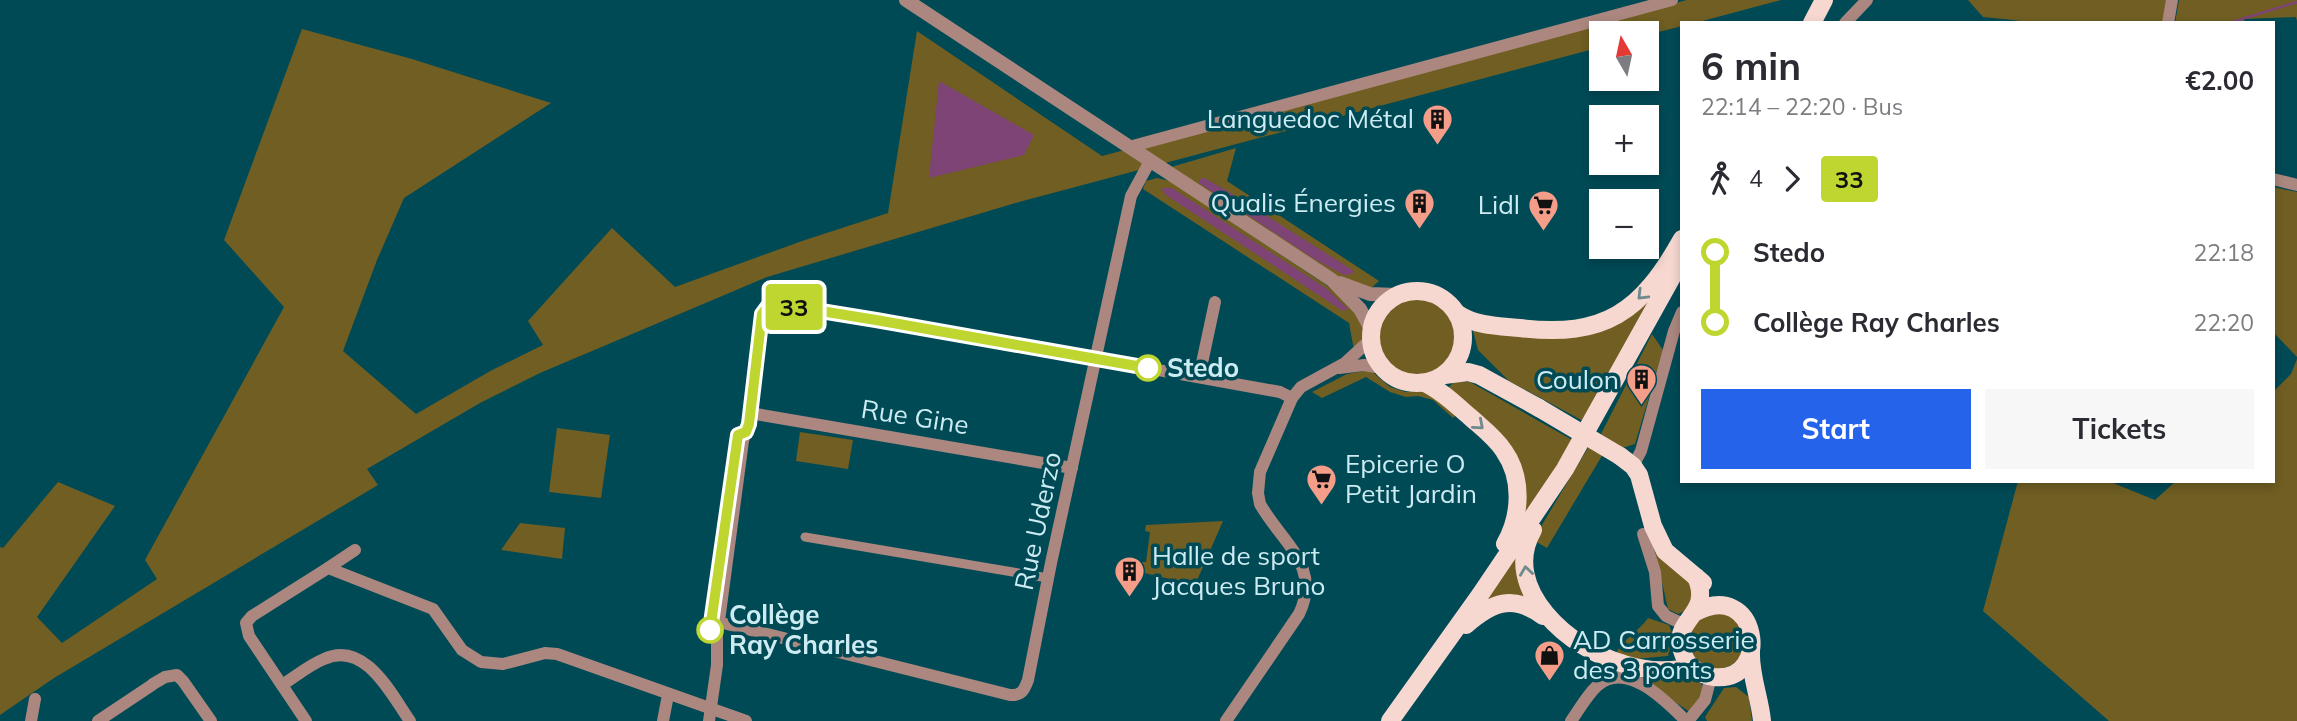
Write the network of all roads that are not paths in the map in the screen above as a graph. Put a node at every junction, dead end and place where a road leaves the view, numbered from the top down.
1 (906, 0) edge
2 (1672, 0) edge
3 (1824, 0) edge
4 (1867, 0) edge
5 (2172, 0) edge
6 (1813, 21) edge
7 (1847, 21) edge
8 (2168, 21) edge
9 (1129, 146) junction
10 (1150, 161) junction
11 (2275, 180) edge
12 (2297, 186) edge
13 (1680, 242) edge
14 (1680, 263) edge
15 (1332, 280) junction
16 (1396, 295) junction
17 (1215, 302) dead end
18 (1458, 314) junction
19 (1680, 317) edge
20 (1371, 335) junction
21 (1464, 336) junction
22 (1096, 359) junction
23 (1382, 368) junction
24 (1335, 369) junction
25 (1444, 376) junction
26 (1199, 377) junction
27 (1615, 381) junction
28 (1425, 383) junction
29 (1500, 385) junction
30 (1292, 398) junction
31 (750, 419) junction
32 (1627, 461) junction
33 (1072, 468) junction
34 (1643, 534) dead end
35 (805, 537) dead end
36 (355, 550) dead end
37 (328, 568) junction
38 (1696, 577) junction
39 (1048, 578) junction
40 (1727, 607) junction
41 (1689, 619) junction
42 (727, 624) junction
43 (1560, 628) junction
44 (1681, 646) junction
45 (1751, 652) junction
46 (717, 665) junction
47 (1428, 668) junction
48 (1645, 668) junction
49 (1694, 668) junction
50 (1718, 676) junction
51 (282, 685) junction
52 (668, 695) junction
53 (1759, 698) junction
54 (35, 699) dead end
55 (710, 716) edge
56 (113, 717) edge
57 (31, 721) edge
58 (98, 721) edge
59 (211, 721) edge
60 (306, 721) edge
61 (410, 721) edge
62 (663, 721) edge
63 (746, 721) edge
64 (1226, 721) edge
65 (1390, 721) edge
66 (1571, 721) edge
67 (1687, 721) edge
68 (1762, 721) edge

1 - 9 street
2 - 9 street
3 - 6 main road
4 - 7 street
5 - 8 street
9 - 10 street
10 - 15 street
10 - 22 street, Rue Uderzo
11 - 12 street
13 -> 18 main road
14 - 27 main road
15 - 16 street
15 - 20 street
16 - 18 main road
16 - 20 main road
17 - 26 street
18 - 21 main road
19 - 32 street
20 - 23 main road
20 - 24 street
21 - 25 main road
21 - 29 main road
22 - 26 street
22 - 31 street
22 - 33 street, Rue Uderzo
23 - 24 street
23 - 28 main road
24 - 30 street
25 - 28 main road
25 - 29 main road
26 - 30 street
43 -> 27 main road
27 - 47 main road
28 -> 47 main road
29 - 32 main road, bridge
30 - 64 street
31 - 33 street, Rue Gine
31 - 42 street
31 - 46 street
32 - 38 main road
33 - 39 street, Rue Uderzo
34 - 41 street
35 - 39 street
36 - 37 street
37 - 51 street
37 - 52 street
38 - 40 main road
38 - 41 main road
39 - 42 street, Rue Uderzo
40 - 41 main road
40 - 45 main road
41 - 44 main road
42 - 46 street
43 - 47 main road
43 - 48 main road
44 - 48 main road
44 - 49 main road
45 - 50 main road
45 - 53 main road
46 - 55 street
47 - 65 main road
48 - 49 main road
49 - 50 main road
50 - 53 main road
50 - 67 street
51 - 60 street
51 - 61 street
52 - 55 street
52 - 62 street
53 - 68 main road
54 - 57 street
55 - 63 street
56 - 58 street
56 - 59 street
66 - 67 street

